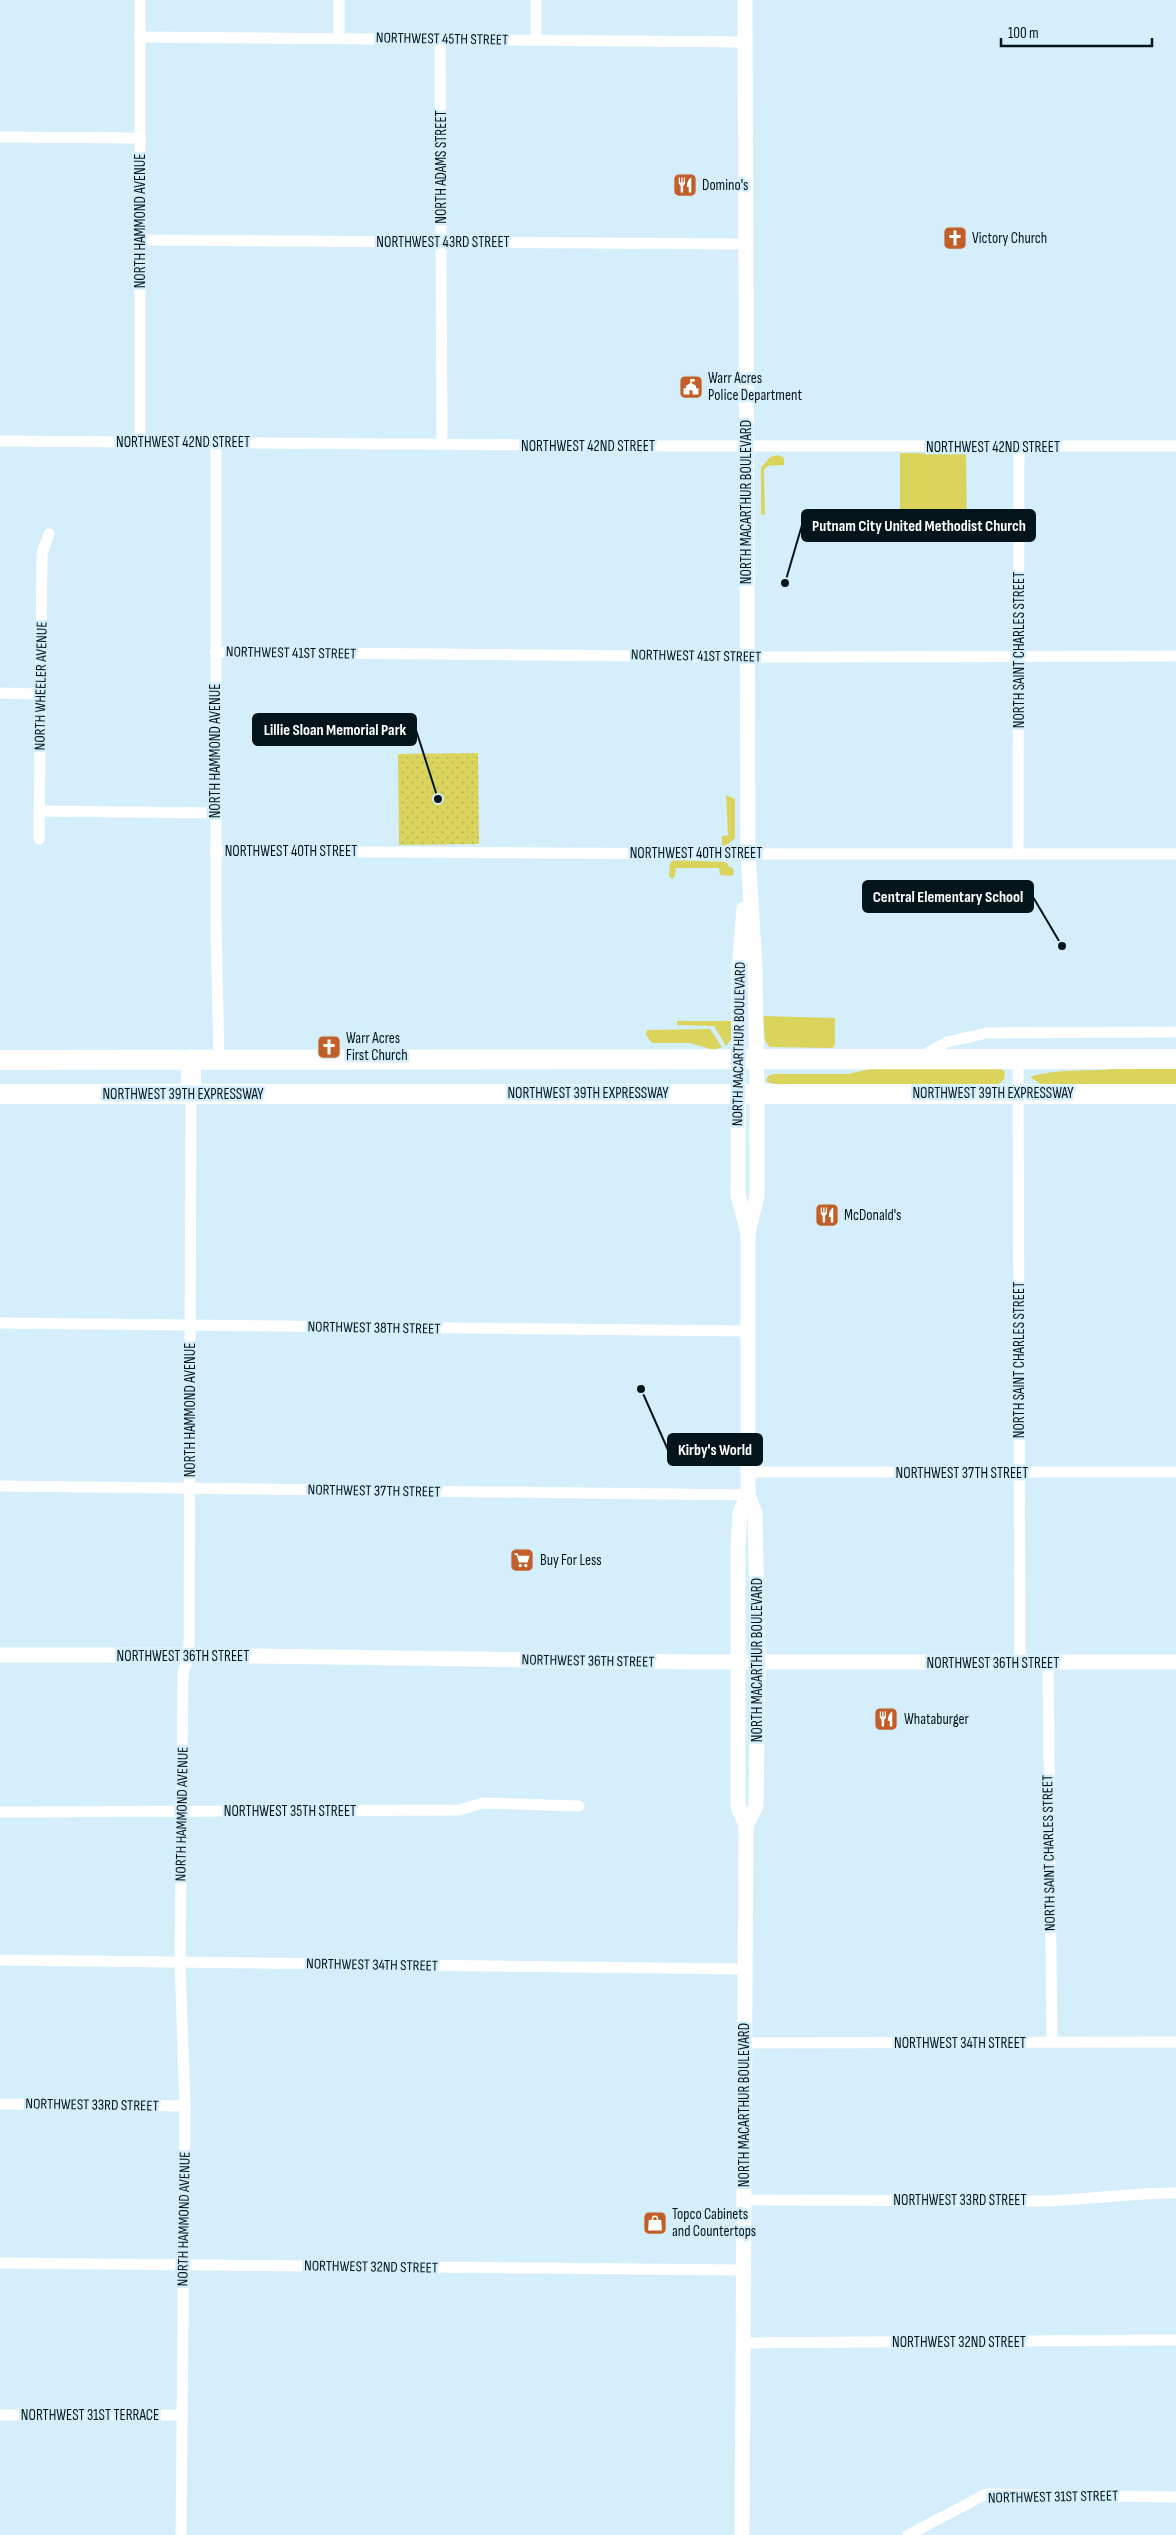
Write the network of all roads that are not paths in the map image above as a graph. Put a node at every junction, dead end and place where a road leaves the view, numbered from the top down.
1 (140, 0) edge
2 (339, 0) edge
3 (536, 0) edge
4 (745, 0) edge
5 (140, 37) junction
6 (339, 38) junction
7 (440, 39) junction
8 (536, 40) junction
9 (745, 42) junction
10 (0, 137) edge
11 (140, 138) junction
12 (140, 240) junction
13 (441, 242) junction
14 (746, 244) junction
15 (0, 441) edge
16 (140, 442) junction
17 (216, 443) junction
18 (442, 444) junction
19 (746, 446) junction
20 (1176, 446) edge
21 (1018, 447) junction
22 (50, 534) dead end
23 (215, 652) junction
24 (1019, 656) junction
25 (1176, 656) edge
26 (746, 657) junction
27 (0, 693) edge
28 (40, 694) junction
29 (40, 811) junction
30 (215, 813) junction
31 (39, 839) dead end
32 (215, 850) junction
33 (748, 854) junction
34 (1018, 854) junction
35 (1176, 854) edge
36 (1176, 1032) edge
37 (919, 1058) junction
38 (1018, 1058) junction
39 (747, 1059) junction
40 (1176, 1059) edge
41 (0, 1060) edge
42 (191, 1060) junction
43 (219, 1060) junction
44 (40, 1061) junction
45 (748, 1093) junction
46 (1017, 1093) junction
47 (0, 1094) edge
48 (39, 1094) junction
49 (191, 1094) junction
50 (218, 1094) junction
51 (1176, 1094) edge
52 (0, 1323) edge
53 (190, 1326) junction
54 (748, 1331) junction
55 (748, 1472) junction
56 (1176, 1472) edge
57 (1018, 1473) junction
58 (0, 1486) edge
59 (190, 1489) junction
60 (748, 1495) junction
61 (0, 1655) edge
62 (189, 1655) junction
63 (737, 1662) junction
64 (758, 1662) junction
65 (1176, 1662) edge
66 (1020, 1663) junction
67 (1048, 1663) junction
68 (579, 1806) dead end
69 (0, 1812) edge
70 (182, 1812) junction
71 (746, 1825) junction
72 (0, 1960) edge
73 (180, 1962) junction
74 (745, 1969) junction
75 (1052, 2042) junction
76 (1176, 2042) edge
77 (744, 2043) junction
78 (0, 2104) edge
79 (184, 2106) junction
80 (1176, 2192) edge
81 (743, 2200) junction
82 (0, 2263) edge
83 (183, 2265) junction
84 (743, 2270) junction
85 (1176, 2340) edge
86 (743, 2344) junction
87 (0, 2415) edge
88 (181, 2415) junction
89 (1176, 2497) edge
90 (181, 2535) edge
91 (742, 2535) edge
92 (908, 2535) edge

1 - 5 street, NORTH HAMMOND AVENUE
2 - 6 street
3 - 8 street
4 - 9 main road, NORTH MACARTHUR BOULEVARD
5 - 6 street, NORTHWEST 45TH STREET
5 - 11 street, NORTH HAMMOND AVENUE
6 - 7 street, NORTHWEST 45TH STREET
7 - 8 street, NORTHWEST 45TH STREET
7 - 13 street, NORTH ADAMS STREET
8 - 9 street, NORTHWEST 45TH STREET
9 - 14 main road, NORTH MACARTHUR BOULEVARD
10 - 11 street
11 - 12 street, NORTH HAMMOND AVENUE
12 - 13 street, NORTHWEST 43RD STREET
12 - 16 street, NORTH HAMMOND AVENUE
13 - 14 street, NORTHWEST 43RD STREET
13 - 18 street, NORTH ADAMS STREET
14 - 19 main road, NORTH MACARTHUR BOULEVARD
15 - 16 street, NORTHWEST 42ND STREET
16 - 17 street, NORTHWEST 42ND STREET
17 - 18 street, NORTHWEST 42ND STREET
17 - 23 street, NORTH HAMMOND AVENUE
18 - 19 street, NORTHWEST 42ND STREET
19 - 21 street, NORTHWEST 42ND STREET
19 - 26 main road, NORTH MACARTHUR BOULEVARD
20 - 21 street, NORTHWEST 42ND STREET
21 - 24 street, NORTH SAINT CHARLES STREET
22 - 28 street, NORTH WHEELER AVENUE
23 - 26 street, NORTHWEST 41ST STREET
23 - 30 street, NORTH HAMMOND AVENUE
24 - 25 street, NORTHWEST 41ST STREET
24 - 26 street, NORTHWEST 41ST STREET
24 - 34 street, NORTH SAINT CHARLES STREET
26 - 33 main road, NORTH MACARTHUR BOULEVARD
27 - 28 street
28 - 29 street, NORTH WHEELER AVENUE
29 - 30 street
29 - 31 street, NORTH WHEELER AVENUE
30 - 32 street, NORTH HAMMOND AVENUE
32 - 33 street, NORTHWEST 40TH STREET
32 - 43 street, NORTH HAMMOND AVENUE
33 - 34 street, NORTHWEST 40TH STREET
33 - 39 main road, NORTH MACARTHUR BOULEVARD
34 - 35 street, NORTHWEST 40TH STREET
36 - 37 street
37 - 38 highway
37 - 39 highway
38 - 40 highway
38 - 46 street, NORTH SAINT CHARLES STREET
39 - 43 highway
39 - 45 main road, NORTH MACARTHUR BOULEVARD
41 - 44 highway
42 - 43 highway
42 - 44 highway
42 - 49 highway
43 - 50 highway
44 - 48 highway
45 - 46 highway, NORTHWEST 39TH EXPRESSWAY
45 - 50 highway, NORTHWEST 39TH EXPRESSWAY
45 - 54 main road, NORTH MACARTHUR BOULEVARD
46 - 51 highway, NORTHWEST 39TH EXPRESSWAY
46 - 57 street, NORTH SAINT CHARLES STREET
47 - 48 highway, NORTHWEST 39TH EXPRESSWAY
48 - 49 highway, NORTHWEST 39TH EXPRESSWAY
49 - 50 highway, NORTHWEST 39TH EXPRESSWAY
49 - 53 street, NORTH HAMMOND AVENUE
52 - 53 street, NORTHWEST 38TH STREET
53 - 54 street, NORTHWEST 38TH STREET
53 - 59 street, NORTH HAMMOND AVENUE
54 - 55 main road, NORTH MACARTHUR BOULEVARD
55 - 57 street, NORTHWEST 37TH STREET
55 - 60 main road, NORTH MACARTHUR BOULEVARD
56 - 57 street, NORTHWEST 37TH STREET
57 - 66 street, NORTH SAINT CHARLES STREET
58 - 59 street, NORTHWEST 37TH STREET
59 - 60 street, NORTHWEST 37TH STREET
59 - 62 street, NORTH HAMMOND AVENUE
60 - 63 main road, NORTH MACARTHUR BOULEVARD
60 - 64 main road, NORTH MACARTHUR BOULEVARD
61 - 62 main road, NORTHWEST 36TH STREET
62 - 63 main road, NORTHWEST 36TH STREET
62 - 70 street, NORTH HAMMOND AVENUE
63 - 64 main road, NORTHWEST 36TH STREET
63 - 71 main road, NORTH MACARTHUR BOULEVARD
64 - 66 main road, NORTHWEST 36TH STREET
64 - 71 main road, NORTH MACARTHUR BOULEVARD
65 - 67 main road, NORTHWEST 36TH STREET
66 - 67 main road, NORTHWEST 36TH STREET
67 - 75 street, NORTH SAINT CHARLES STREET
68 - 70 street, NORTHWEST 35TH STREET
69 - 70 street, NORTHWEST 35TH STREET
70 - 73 street, NORTH HAMMOND AVENUE
71 - 74 main road, NORTH MACARTHUR BOULEVARD
72 - 73 street, NORTHWEST 34TH STREET
73 - 74 street, NORTHWEST 34TH STREET
73 - 79 street, NORTH HAMMOND AVENUE
74 - 77 main road, NORTH MACARTHUR BOULEVARD
75 - 76 street, NORTHWEST 34TH STREET
75 - 77 street, NORTHWEST 34TH STREET
77 - 81 main road, NORTH MACARTHUR BOULEVARD
78 - 79 street, NORTHWEST 33RD STREET
79 - 83 street, NORTH HAMMOND AVENUE
80 - 81 street, NORTHWEST 33RD STREET
81 - 84 main road, NORTH MACARTHUR BOULEVARD
82 - 83 street, NORTHWEST 32ND STREET
83 - 84 street, NORTHWEST 32ND STREET
83 - 88 street, NORTH HAMMOND AVENUE
84 - 86 main road, NORTH MACARTHUR BOULEVARD
85 - 86 street, NORTHWEST 32ND STREET
86 - 91 main road, NORTH MACARTHUR BOULEVARD
87 - 88 street, NORTHWEST 31ST TERRACE
88 - 90 street, NORTH HAMMOND AVENUE
89 - 92 street, NORTHWEST 31ST STREET

